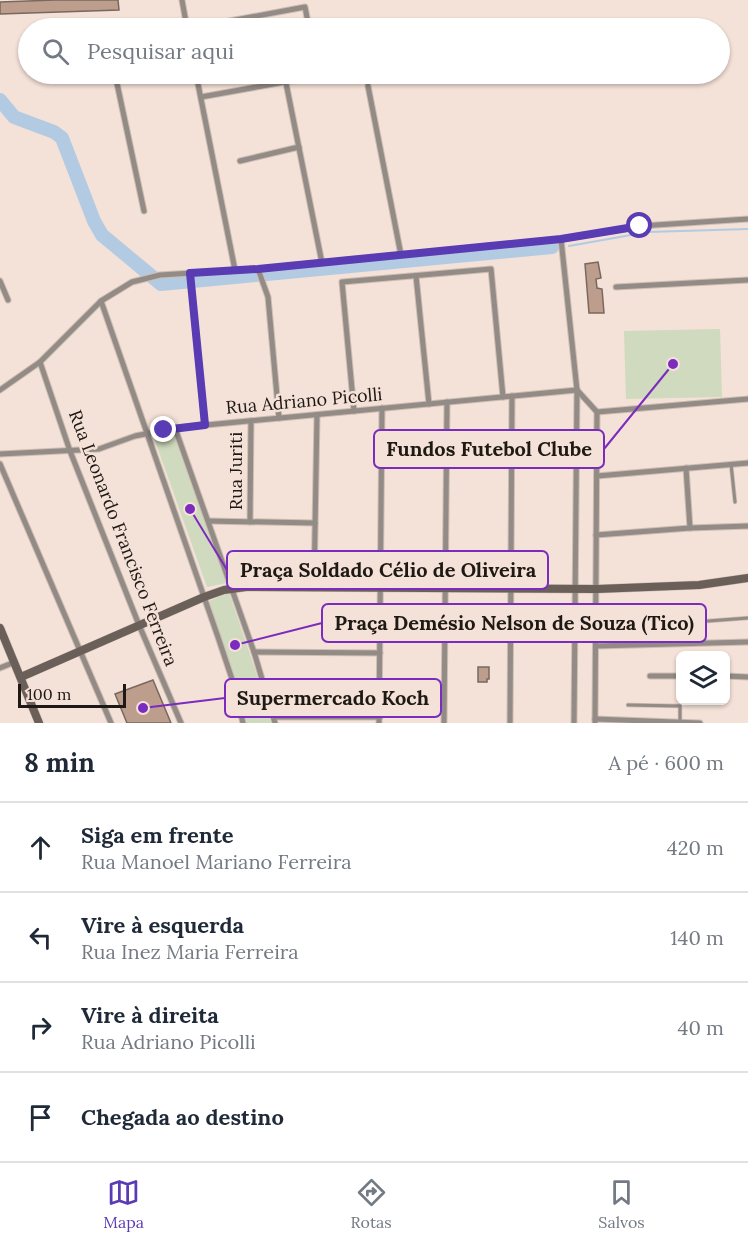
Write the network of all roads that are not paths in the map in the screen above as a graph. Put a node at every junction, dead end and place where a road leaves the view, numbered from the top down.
1 (182, 0) edge
2 (186, 18) edge
3 (246, 18) edge
4 (307, 18) edge
5 (117, 84) edge
6 (198, 84) edge
7 (275, 84) edge
8 (286, 84) edge
9 (368, 86) dead end
10 (201, 98) junction
11 (299, 147) junction
12 (240, 160) dead end
13 (144, 211) dead end
14 (748, 219) edge
15 (561, 239) junction
16 (400, 255) junction
17 (322, 262) junction
18 (258, 269) junction
19 (235, 270) junction
20 (190, 275) junction
21 (416, 276) junction
22 (748, 280) edge
23 (0, 282) edge
24 (616, 287) dead end
25 (8, 300) dead end
26 (101, 300) junction
27 (40, 362) junction
28 (0, 390) edge
29 (577, 390) junction
30 (512, 396) junction
31 (503, 397) junction
32 (748, 399) edge
33 (447, 402) junction
34 (429, 404) junction
35 (382, 408) junction
36 (354, 411) junction
37 (597, 412) junction
38 (317, 415) junction
39 (279, 418) junction
40 (251, 421) junction
41 (205, 425) junction
42 (175, 428) junction
43 (147, 433) junction
44 (70, 451) junction
45 (0, 454) edge
46 (748, 463) edge
47 (0, 464) edge
48 (731, 464) junction
49 (686, 468) junction
50 (597, 476) junction
51 (735, 502) dead end
52 (209, 521) junction
53 (250, 522) junction
54 (315, 523) junction
55 (748, 526) edge
56 (690, 528) junction
57 (596, 535) junction
58 (748, 578) edge
59 (232, 588) junction
60 (314, 588) junction
61 (381, 588) junction
62 (445, 589) junction
63 (511, 589) junction
64 (574, 590) junction
65 (597, 590) junction
66 (204, 597) junction
67 (748, 618) edge
68 (708, 621) dead end
69 (140, 626) junction
70 (0, 627) edge
71 (748, 642) edge
72 (596, 646) junction
73 (80, 651) junction
74 (254, 652) junction
75 (380, 653) junction
76 (15, 662) junction
77 (0, 668) edge
78 (650, 676) dead end
79 (676, 676) edge
80 (730, 676) edge
81 (748, 676) edge
82 (21, 677) junction
83 (628, 705) dead end
84 (274, 720) edge
85 (380, 720) edge
86 (595, 721) edge
87 (680, 721) junction
88 (39, 723) edge
89 (111, 723) edge
90 (181, 723) edge
91 (243, 723) edge
92 (444, 723) edge
93 (510, 723) edge
94 (574, 723) edge
95 (700, 723) edge

1 - 2 street
3 - 4 street
5 - 13 street
6 - 10 street
7 - 10 street
8 - 11 street
9 - 16 street
10 - 19 street
11 - 12 street
11 - 17 street
14 - 15 street
15 - 16 street
15 - 29 street
16 - 17 street
17 - 18 street
18 - 19 street
18 - 39 street
19 - 20 street
20 - 26 street
20 - 41 street
21 - 31 street
21 - 34 street
21 - 36 street
22 - 24 street
23 - 25 street
26 - 27 street
26 - 43 street
27 - 28 street
27 - 44 street, Rua Leonardo Francisco Ferreira
29 - 30 street, Rua Adriano Picolli
29 - 37 street
29 - 64 street
30 - 31 street, Rua Adriano Picolli
30 - 63 street
31 - 33 street, Rua Adriano Picolli
32 - 37 street
33 - 34 street, Rua Adriano Picolli
33 - 62 street
34 - 35 street, Rua Adriano Picolli
35 - 36 street, Rua Adriano Picolli
35 - 61 street
36 - 38 street, Rua Adriano Picolli
37 - 50 street
38 - 39 street, Rua Adriano Picolli
38 - 54 street
39 - 40 street, Rua Adriano Picolli
40 - 41 street, Rua Adriano Picolli
40 - 53 street, Rua Juriti
41 - 42 street, Rua Adriano Picolli
42 - 43 street, Rua Adriano Picolli
42 - 52 street
43 - 44 street, Rua Adriano Picolli
43 - 66 street
44 - 45 street, Rua Adriano Picolli
44 - 69 street, Rua Leonardo Francisco Ferreira
46 - 48 street
47 - 73 street
48 - 49 street
48 - 51 lane
49 - 50 street
49 - 56 street
50 - 57 street
52 - 53 street
52 - 59 street
53 - 54 street
54 - 60 street
55 - 56 street
56 - 57 street
57 - 65 street
58 - 65 street
59 - 60 street
59 - 66 street
59 - 74 street
60 - 61 street
61 - 62 street
61 - 75 street
62 - 63 street
62 - 92 street
63 - 64 street
63 - 93 street
64 - 65 street
64 - 94 street
65 - 72 street
66 - 69 street
66 - 91 street
67 - 68 lane
69 - 73 street
69 - 90 street, Rua Leonardo Francisco Ferreira
70 - 76 street
71 - 72 street
72 - 86 street
73 - 82 street
73 - 89 street
74 - 75 street
74 - 84 street
75 - 85 street
76 - 77 street
76 - 82 street
78 - 79 street
80 - 81 street
82 - 88 street
83 - 87 lane
84 - 85 street
86 - 87 street
87 - 95 street

